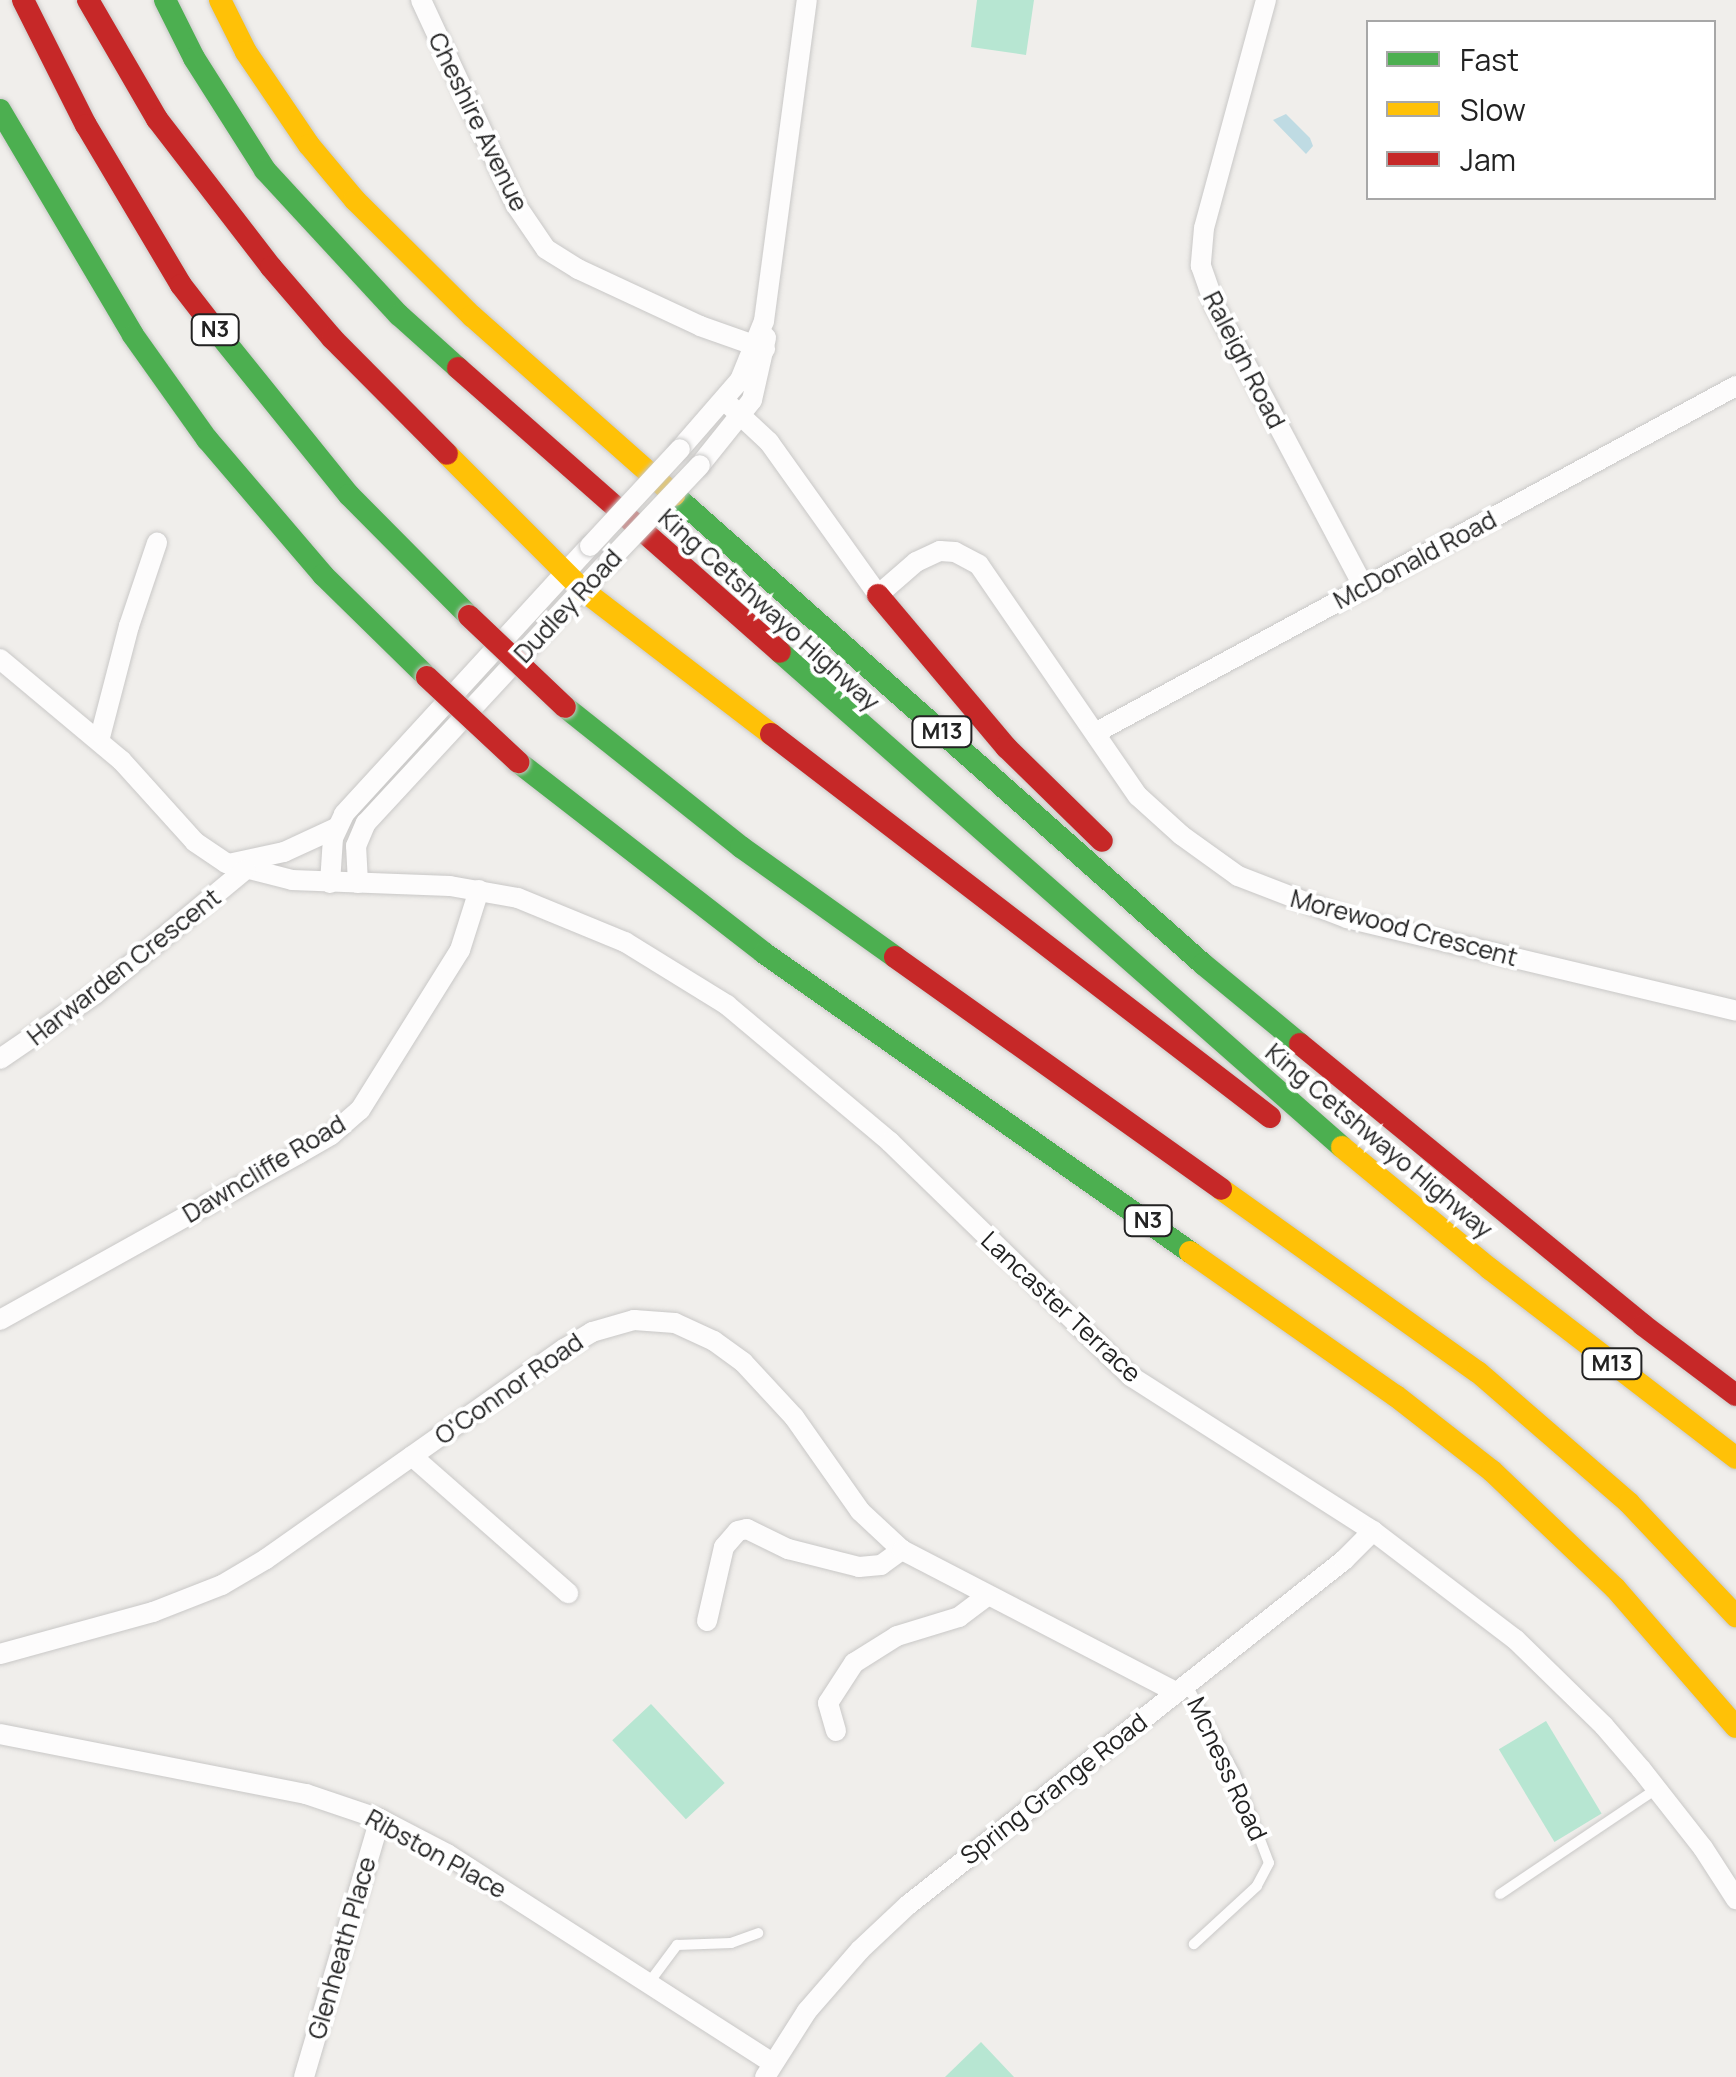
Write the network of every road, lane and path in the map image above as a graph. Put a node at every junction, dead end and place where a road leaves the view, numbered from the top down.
1 (23, 0) edge
2 (88, 0) edge
3 (112, 0) edge
4 (165, 0) edge
5 (220, 0) edge
6 (235, 0) edge
7 (421, 0) edge
8 (807, 0) edge
9 (1266, 0) edge
10 (0, 110) edge
11 (202, 174) junction
12 (355, 200) junction
13 (760, 347) junction
14 (1736, 386) edge
15 (725, 401) junction
16 (743, 414) junction
17 (158, 543) dead end
18 (566, 572) junction
19 (1364, 588) junction
20 (584, 592) junction
21 (878, 595) junction
22 (0, 659) edge
23 (1094, 733) junction
24 (99, 741) junction
25 (336, 828) junction
26 (235, 867) junction
27 (330, 883) junction
28 (358, 883) junction
29 (479, 890) junction
30 (1736, 1011) edge
31 (0, 1059) edge
32 (1490, 1269) junction
33 (0, 1320) edge
34 (1736, 1394) edge
35 (412, 1456) junction
36 (1736, 1458) edge
37 (1373, 1531) junction
38 (902, 1550) junction
39 (568, 1593) dead end
40 (987, 1596) junction
41 (1736, 1616) edge
42 (706, 1621) dead end
43 (0, 1654) edge
44 (1182, 1688) junction
45 (1736, 1727) edge
46 (836, 1731) dead end
47 (0, 1734) edge
48 (1657, 1788) junction
49 (380, 1819) junction
50 (1500, 1894) dead end
51 (1736, 1899) edge
52 (758, 1934) dead end
53 (1194, 1944) dead end
54 (648, 1985) junction
55 (769, 2072) edge
56 (304, 2077) edge

1 - 41 highway, N3, bridge
2 - 11 highway
3 - 11 highway
4 - 32 highway, King Cetshwayo Highway / M13
5 - 12 highway, King Cetshwayo Highway / M13
6 - 12 highway
7 - 13 street, Cheshire Avenue
8 - 13 street, Dudley Road
9 - 19 street, Raleigh Road
10 - 45 highway, N3, bridge
11 - 18 highway
12 - 34 highway, King Cetshwayo Highway / M13
13 - 15 street, Dudley Road
13 - 16 street, Dudley Road
14 - 19 street, McDonald Road
15 - 16 street
15 - 18 street, Dudley Road, bridge
16 - 20 street, Dudley Road, bridge
16 - 21 street
17 - 24 street
18 - 20 highway
18 - 25 street, Dudley Road
19 - 23 street, McDonald Road
20 - 28 street, Dudley Road
20 - 32 highway
21 - 23 street, Morewood Crescent
21 - 34 highway
22 - 24 street
23 - 30 street, Morewood Crescent
24 - 26 street
25 - 26 street, Dudley Road
25 - 27 street
26 - 27 street
26 - 31 street, Harwarden Crescent
27 - 28 street
28 - 29 street
29 - 33 street, Dawncliffe Road
29 - 37 street, Lancaster Terrace
32 - 36 highway, King Cetshwayo Highway / M13
35 - 38 street, O'Connor Road
35 - 39 street
35 - 43 street, O'Connor Road
37 - 44 street, Spring Grange Road
37 - 48 street, Lancaster Terrace
38 - 40 street, O'Connor Road
38 - 42 street
40 - 44 street, O'Connor Road
40 - 46 street
44 - 53 lane, Mcness Road
44 - 55 street, Spring Grange Road
47 - 49 street, Ribston Place
48 - 50 lane
48 - 51 street, Lancaster Terrace
49 - 54 street, Ribston Place
49 - 56 street, Glenheath Place
52 - 54 lane
54 - 55 street, Ribston Place

